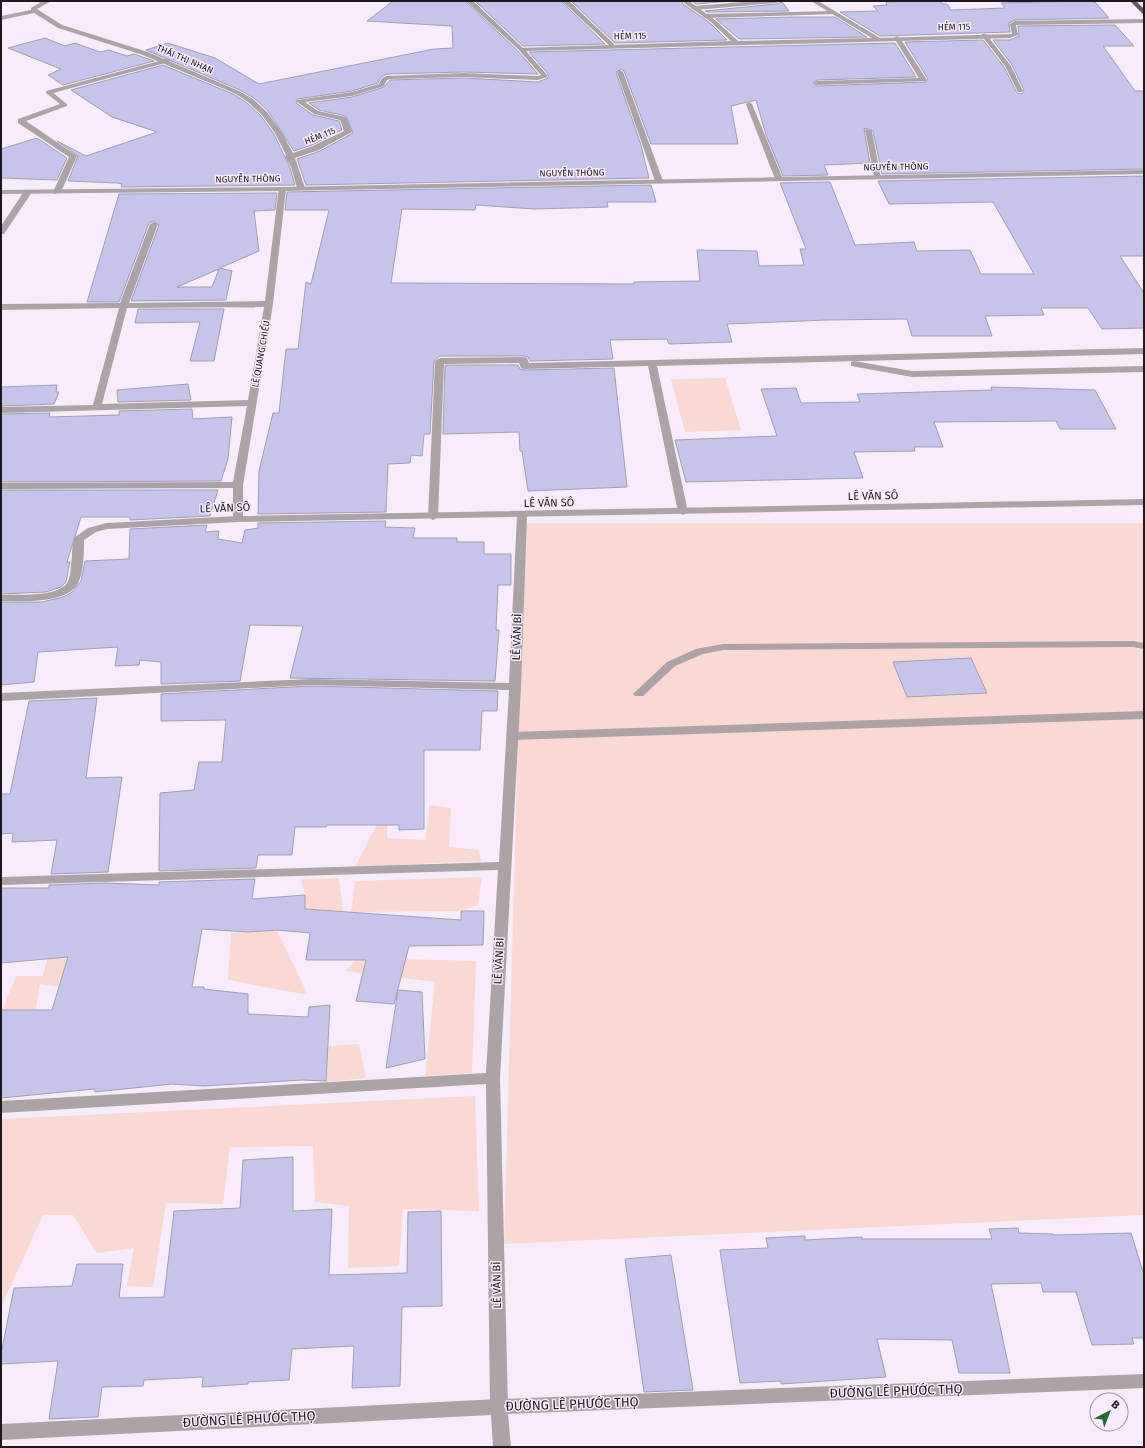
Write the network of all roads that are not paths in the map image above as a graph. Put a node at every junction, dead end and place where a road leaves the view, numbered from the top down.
1 (37, 1) edge
2 (469, 1) edge
3 (565, 1) edge
4 (776, 1) edge
5 (814, 1) edge
6 (1133, 1) edge
7 (47, 2) edge
8 (686, 2) dead end
9 (695, 8) junction
10 (34, 11) junction
11 (1143, 11) edge
12 (834, 13) junction
13 (705, 16) junction
14 (1, 18) edge
15 (1144, 21) edge
16 (984, 35) junction
17 (877, 38) junction
18 (897, 38) junction
19 (736, 42) junction
20 (612, 45) junction
21 (521, 49) junction
22 (167, 61) junction
23 (620, 72) dead end
24 (817, 83) dead end
25 (1020, 91) dead end
26 (749, 104) dead end
27 (868, 131) dead end
28 (289, 157) junction
29 (1144, 172) edge
30 (878, 177) junction
31 (779, 179) junction
32 (659, 181) junction
33 (300, 188) junction
34 (282, 189) junction
35 (1, 192) edge
36 (28, 192) junction
37 (57, 192) junction
38 (154, 224) dead end
39 (1, 232) edge
40 (269, 304) junction
41 (124, 305) junction
42 (1, 307) edge
43 (1144, 351) edge
44 (833, 360) junction
45 (652, 364) junction
46 (1144, 369) edge
47 (252, 404) junction
48 (96, 407) junction
49 (1, 410) edge
50 (238, 485) junction
51 (1, 486) edge
52 (1144, 502) edge
53 (683, 512) junction
54 (522, 516) junction
55 (433, 517) junction
56 (238, 519) junction
57 (1, 598) edge
58 (1144, 646) edge
59 (515, 687) junction
60 (639, 694) dead end
61 (1, 697) edge
62 (1144, 715) edge
63 (512, 736) junction
64 (504, 866) junction
65 (1, 881) edge
66 (493, 1078) junction
67 (1, 1107) edge
68 (1144, 1381) edge
69 (499, 1407) junction
70 (1, 1432) edge
71 (502, 1447) edge

1 - 7 street
2 - 21 street
3 - 20 street
4 - 9 street
5 - 12 street
6 - 11 highway
7 - 10 street
8 - 9 street
9 - 13 street
10 - 14 street
10 - 22 street, THÁI THỊ NHẠN
12 - 13 street
12 - 17 street
13 - 19 street
15 - 16 street, HẺM 115
16 - 18 street, HẺM 115
16 - 25 street
17 - 18 street, HẺM 115
17 - 19 street, HẺM 115
18 - 24 street
19 - 20 street, HẺM 115
20 - 21 street, HẺM 115
21 - 28 street, HẺM 115
22 - 28 street, THÁI THỊ NHẠN
22 - 37 street
23 - 32 street
26 - 31 street
27 - 30 street
28 - 33 street, THÁI THỊ NHẠN
29 - 30 street, NGUYỄN THÔNG
30 - 31 street, NGUYỄN THÔNG
31 - 32 street, NGUYỄN THÔNG
32 - 33 street, NGUYỄN THÔNG
33 - 34 street, NGUYỄN THÔNG
34 - 37 street, NGUYỄN THÔNG
34 - 40 street, LÊ QUANG CHIỂU
35 - 36 street, NGUYỄN THÔNG
36 - 37 street, NGUYỄN THÔNG
36 - 39 street
38 - 41 street
40 - 41 street
40 - 47 street, LÊ QUANG CHIỂU
41 - 42 street
41 - 48 street
43 - 44 street
44 - 45 street
44 - 46 street
45 - 53 street
45 - 55 street
47 - 48 street
47 - 50 street, LÊ QUANG CHIỂU
48 - 49 street
50 - 51 street
50 - 56 street, LÊ QUANG CHIỂU
52 - 53 street, LÊ VĂN SÔ
53 - 54 street, LÊ VĂN SÔ
54 - 55 street, LÊ VĂN SÔ
54 - 59 street, LÊ VĂN BÌ
55 - 56 street, LÊ VĂN SÔ
56 - 57 street, LÊ VĂN SÔ
58 - 60 street
59 - 61 street
59 - 63 street, LÊ VĂN BÌ
62 - 63 street
63 - 64 street, LÊ VĂN BÌ
64 - 65 street
64 - 66 street, LÊ VĂN BÌ
66 - 67 street
66 - 69 street, LÊ VĂN BÌ
68 - 69 street, ĐƯỜNG LÊ PHƯỚC THỌ
69 - 70 street, ĐƯỜNG LÊ PHƯỚC THỌ
69 - 71 street, LÊ VĂN BÌ

